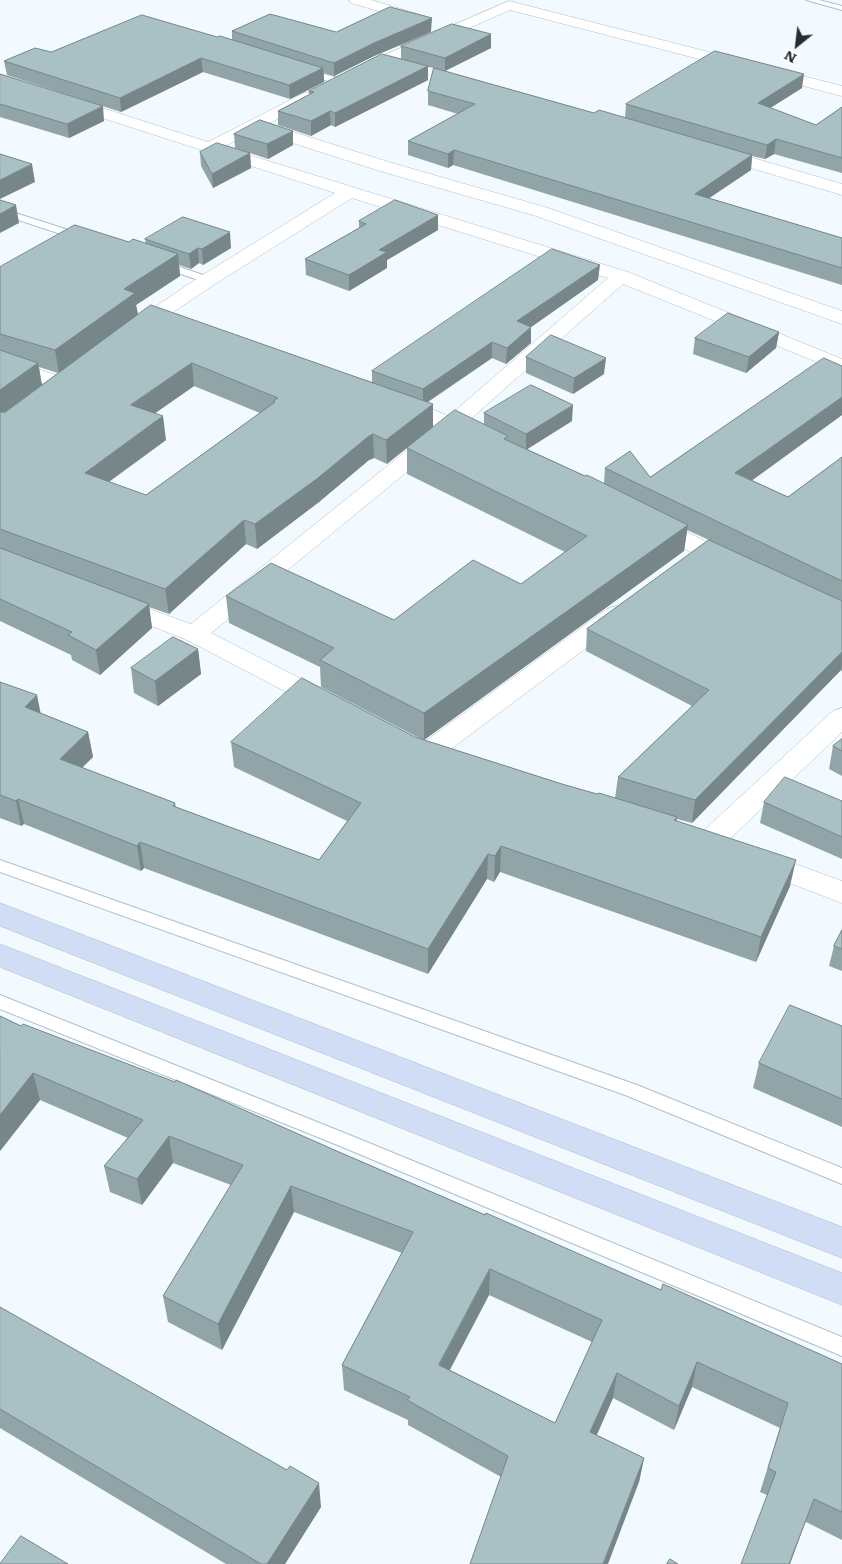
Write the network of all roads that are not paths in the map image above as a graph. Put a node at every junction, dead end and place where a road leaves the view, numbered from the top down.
1 (356, 0) edge
2 (810, 0) edge
3 (842, 8) edge
4 (453, 29) junction
5 (380, 61) junction
6 (291, 67) edge
7 (409, 69) edge
8 (0, 80) edge
9 (338, 81) junction
10 (842, 91) edge
11 (253, 125) junction
12 (209, 148) junction
13 (703, 148) edge
14 (842, 190) edge
15 (349, 192) junction
16 (0, 211) edge
17 (94, 242) edge
18 (151, 261) edge
19 (621, 276) junction
20 (208, 280) junction
21 (151, 317) junction
22 (842, 318) edge
23 (179, 327) edge
24 (114, 344) edge
25 (0, 363) edge
26 (842, 366) edge
27 (62, 383) edge
28 (377, 397) edge
29 (452, 424) junction
30 (496, 446) edge
31 (634, 515) edge
32 (704, 550) junction
33 (680, 567) edge
34 (747, 570) edge
35 (92, 595) edge
36 (632, 602) edge
37 (194, 634) junction
38 (349, 714) edge
39 (842, 717) edge
40 (400, 741) edge
41 (426, 754) junction
42 (455, 763) edge
43 (0, 866) edge
44 (842, 892) edge
45 (0, 914) edge
46 (0, 955) edge
47 (0, 1002) edge
48 (842, 1176) edge
49 (842, 1243) edge
50 (842, 1288) edge
51 (842, 1347) edge

1 - 4 street
2 - 3 lane
4 - 5 street
4 - 10 street
5 - 7 street
5 - 9 street
6 - 9 lane
8 - 12 street
9 - 11 street
11 - 12 street
11 - 22 street
12 - 15 street
13 - 14 street
15 - 19 street
15 - 20 street
16 - 17 lane
18 - 20 lane
19 - 26 street
19 - 29 street
20 - 21 street
21 - 23 street
21 - 24 street
25 - 27 street
28 - 29 street
29 - 30 street
29 - 37 street
31 - 32 street
32 - 33 street
32 - 34 street
35 - 37 street
36 - 41 street
37 - 38 street
39 - 44 street
40 - 41 street
41 - 42 street
43 - 48 lane
45 - 49 main road
46 - 50 main road
47 - 51 lane

